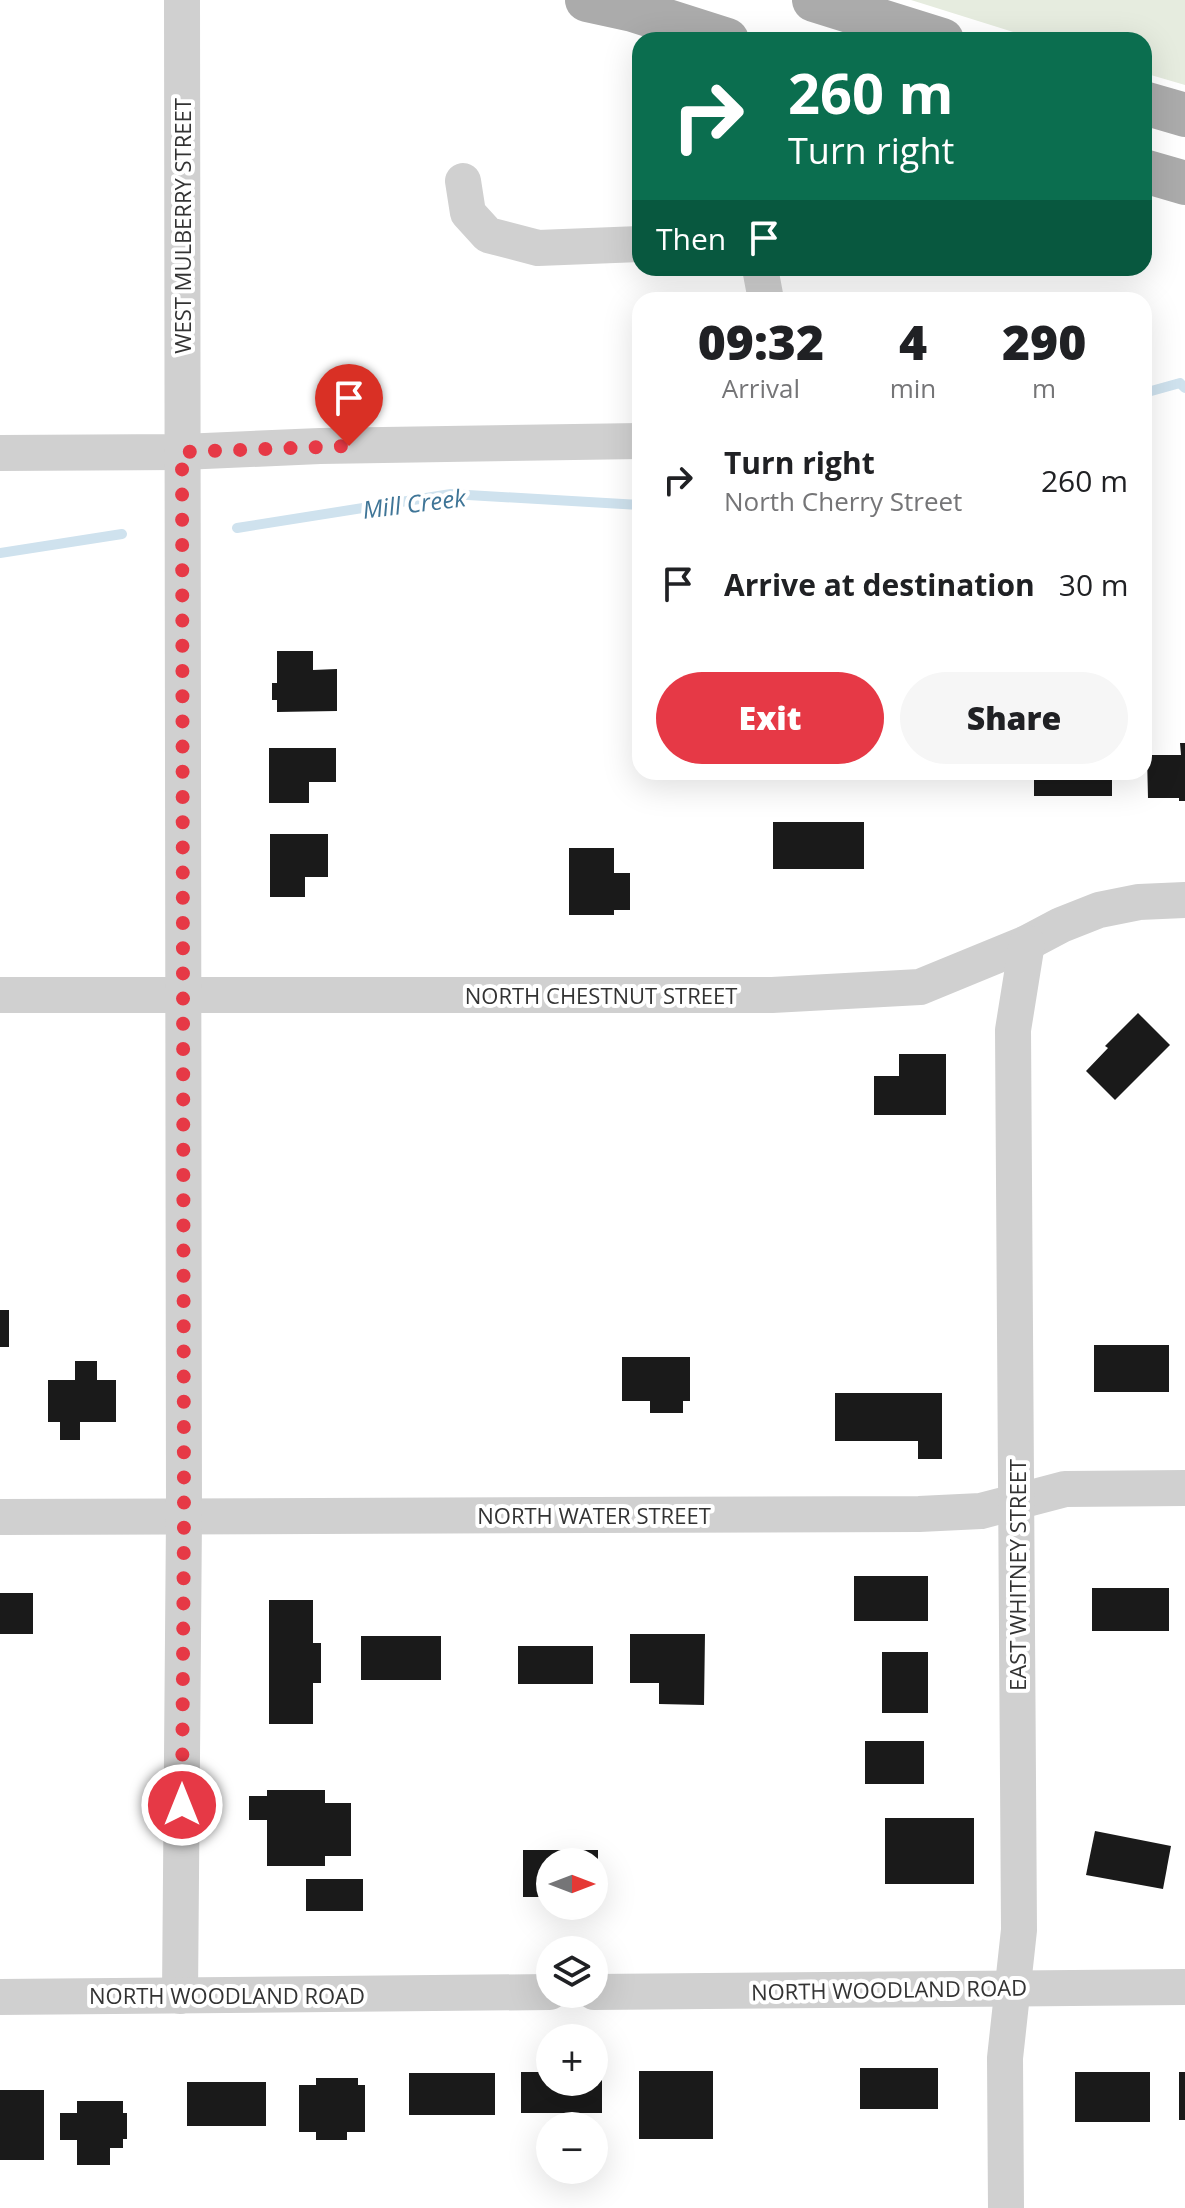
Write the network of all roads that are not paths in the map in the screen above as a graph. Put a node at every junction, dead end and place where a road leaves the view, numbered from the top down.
1 (182, 0) edge
2 (587, 0) edge
3 (814, 0) edge
4 (702, 32) edge
5 (916, 32) edge
6 (1152, 105) edge
7 (1185, 115) edge
8 (1152, 173) edge
9 (463, 181) dead end
10 (1185, 183) edge
11 (632, 244) edge
12 (632, 441) edge
13 (182, 452) junction
14 (0, 453) edge
15 (1185, 900) edge
16 (1027, 943) junction
17 (0, 995) edge
18 (182, 995) junction
19 (1185, 1488) edge
20 (1016, 1502) junction
21 (0, 1517) edge
22 (184, 1517) junction
23 (1185, 1987) edge
24 (1012, 1988) junction
25 (536, 1992) edge
26 (608, 1992) edge
27 (180, 1996) junction
28 (0, 1997) edge
29 (1006, 2208) edge

1 - 13 street, WEST MULBERRY STREET
2 - 4 main road
3 - 5 main road
6 - 7 main road
8 - 10 main road
9 - 11 street
12 - 13 street
13 - 14 street
13 - 18 street, WEST MULBERRY STREET
15 - 16 street, NORTH CHESTNUT STREET
16 - 18 street, NORTH CHESTNUT STREET
16 - 20 street, EAST WHITNEY STREET
17 - 18 street, NORTH CHESTNUT STREET
18 - 22 street, WEST MULBERRY STREET
19 - 20 street, NORTH WATER STREET
20 - 22 street, NORTH WATER STREET
20 - 24 street, EAST WHITNEY STREET
21 - 22 street, NORTH WATER STREET
22 - 27 street, WEST MULBERRY STREET
23 - 24 street, NORTH WOODLAND ROAD
24 - 26 street, NORTH WOODLAND ROAD
24 - 29 street, EAST WHITNEY STREET
25 - 27 street, NORTH WOODLAND ROAD
27 - 28 street, NORTH WOODLAND ROAD

